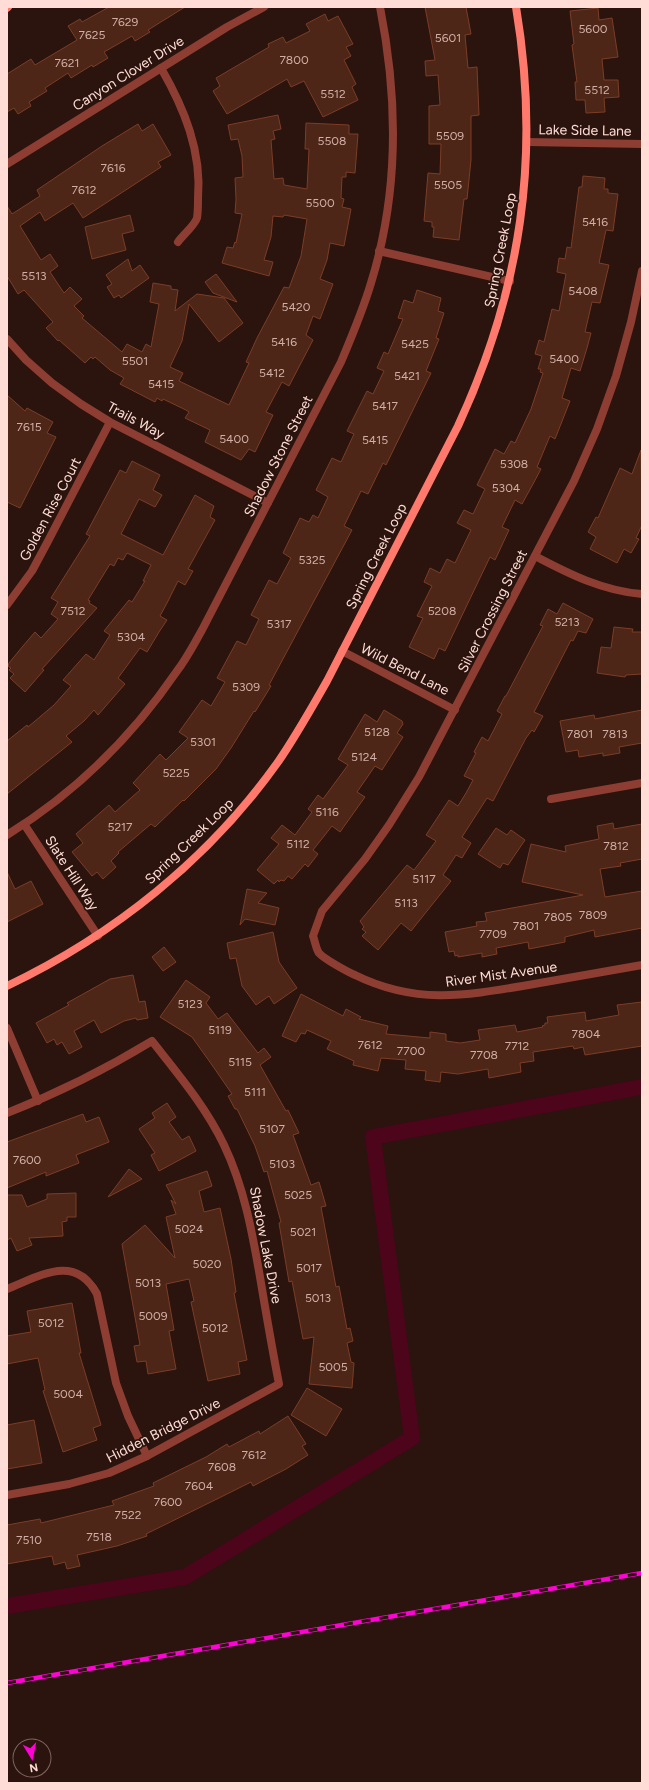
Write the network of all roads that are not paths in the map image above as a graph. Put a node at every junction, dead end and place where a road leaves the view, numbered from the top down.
1 (244, 7) edge
2 (264, 7) edge
3 (380, 7) edge
4 (516, 7) edge
5 (249, 15) junction
6 (161, 68) junction
7 (527, 142) junction
8 (642, 144) edge
9 (7, 164) edge
10 (178, 242) dead end
11 (380, 251) junction
12 (642, 271) edge
13 (510, 281) junction
14 (7, 339) edge
15 (110, 422) junction
16 (268, 503) junction
17 (535, 556) junction
18 (642, 594) edge
19 (7, 605) edge
20 (342, 651) junction
21 (456, 710) junction
22 (642, 783) edge
23 (551, 799) dead end
24 (24, 824) junction
25 (7, 834) edge
26 (98, 936) junction
27 (313, 936) joint
28 (642, 965) edge
29 (7, 986) edge
30 (7, 1028) edge
31 (38, 1101) junction
32 (7, 1113) edge
33 (7, 1289) edge
34 (279, 1384) joint
35 (147, 1456) junction
36 (7, 1495) edge

1 - 5 street
2 - 5 street, Canyon Clover Drive
3 - 11 street, Shadow Stone Street
4 - 7 street, Spring Creek Loop
5 - 6 street, Canyon Clover Drive
6 - 9 street, Canyon Clover Drive
6 - 10 street
7 - 8 street, Lake Side Lane
7 - 13 street, Spring Creek Loop
11 - 13 street
11 - 16 street, Shadow Stone Street
12 - 17 street, Silver Crossing Street
13 - 20 street, Spring Creek Loop
14 - 15 street, Trails Way
15 - 16 street, Trails Way
15 - 19 street, Golden Rise Court
16 - 24 street, Shadow Stone Street
17 - 18 street
17 - 21 street, Silver Crossing Street
20 - 21 street, Wild Bend Lane
20 - 26 street, Spring Creek Loop
21 - 27 street, Silver Crossing Street
22 - 23 street
24 - 25 street, Shadow Stone Street
24 - 26 street, Slate Hill Way
26 - 29 street, Spring Creek Loop
27 - 28 street, River Mist Avenue
30 - 31 street
31 - 32 street
31 - 34 street, Shadow Lake Drive
33 - 35 street
34 - 35 street, Hidden Bridge Drive
35 - 36 street, Hidden Bridge Drive

